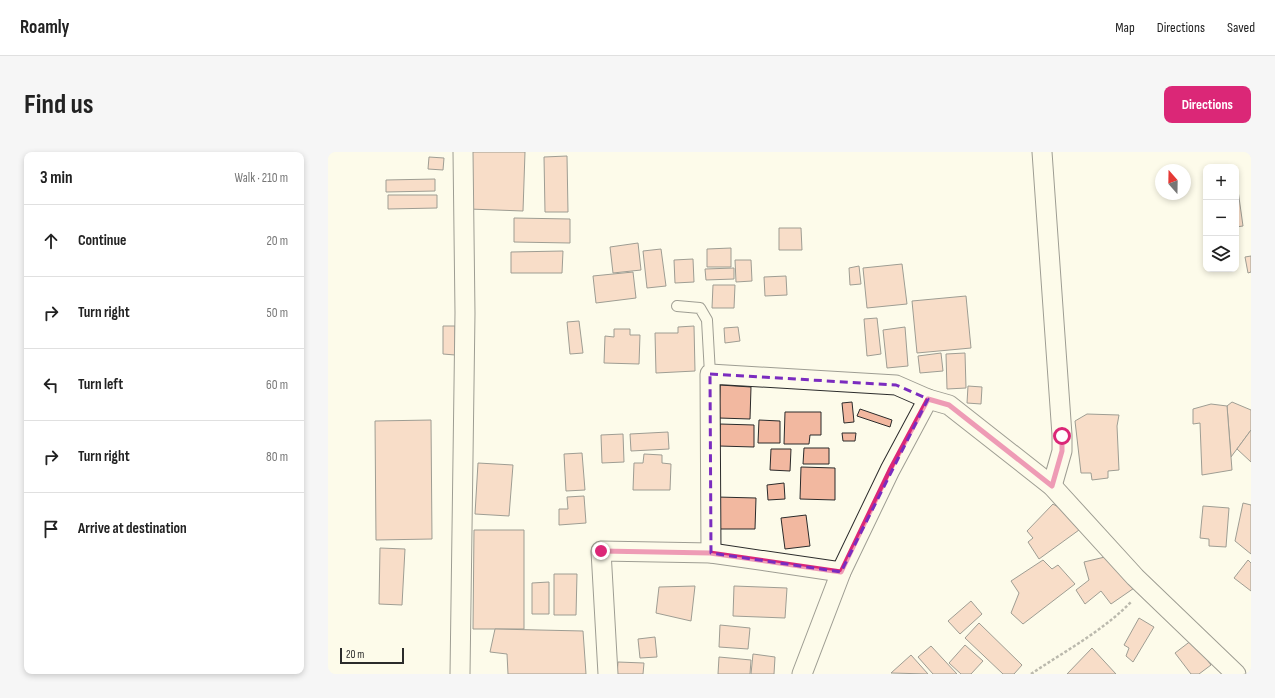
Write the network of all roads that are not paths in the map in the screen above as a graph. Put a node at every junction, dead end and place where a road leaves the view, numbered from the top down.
1 (463, 152) edge
2 (1042, 152) edge
3 (677, 306) dead end
4 (710, 374) junction
5 (928, 399) junction
6 (1052, 486) junction
7 (710, 553) junction
8 (841, 572) junction
9 (460, 674) edge
10 (608, 674) edge
11 (802, 674) edge
12 (1236, 674) edge

1 - 9 street
2 - 6 street
3 - 4 lane
4 - 5 street
4 - 7 street
5 - 6 street
5 - 8 street
6 - 12 street
7 - 8 street
7 - 10 street
8 - 11 street

